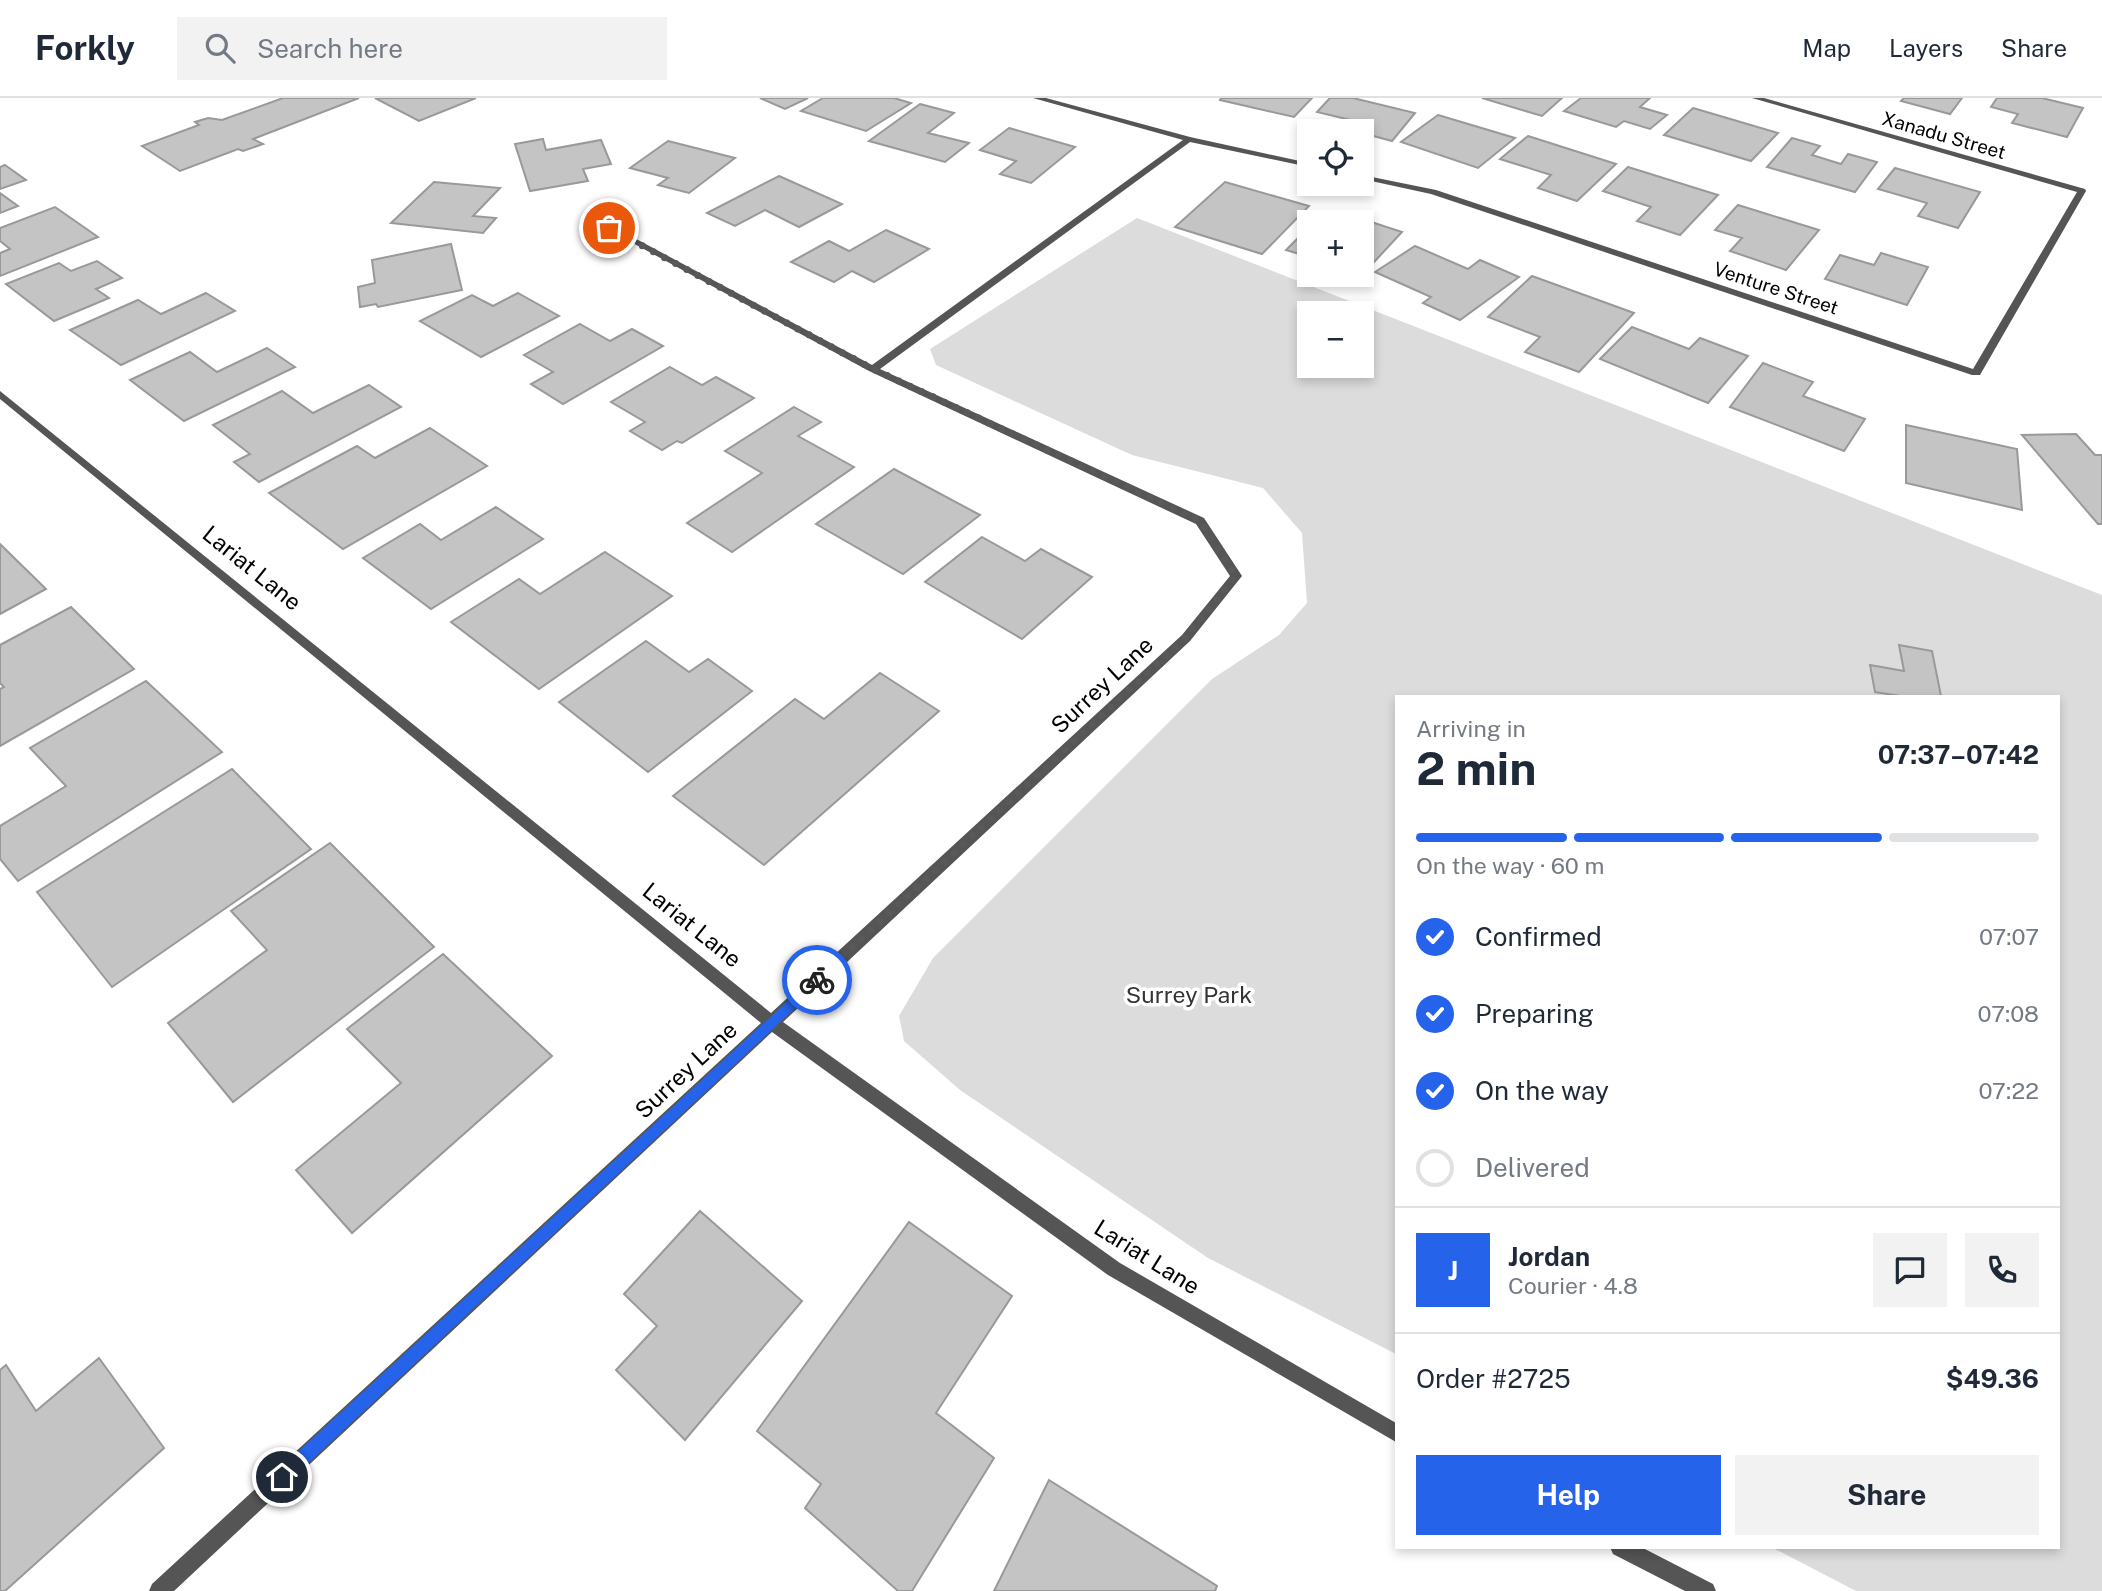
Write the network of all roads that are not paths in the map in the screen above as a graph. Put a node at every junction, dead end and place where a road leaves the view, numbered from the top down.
1 (1037, 98) edge
2 (1756, 98) edge
3 (1189, 139) junction
4 (1297, 162) edge
5 (1374, 180) edge
6 (2082, 191) joint
7 (609, 228) dead end
8 (873, 369) junction
9 (0, 394) edge
10 (771, 1022) junction
11 (1395, 1432) edge
12 (1624, 1549) edge
13 (159, 1591) edge
14 (1706, 1591) edge

1 - 3 street
2 - 6 street, Xanadu Street
3 - 4 street
3 - 8 street
5 - 6 street, Venture Street
7 - 8 street
8 - 10 street, Surrey Lane
9 - 10 street, Lariat Lane
10 - 11 street, Lariat Lane
10 - 13 street, Surrey Lane
12 - 14 street

